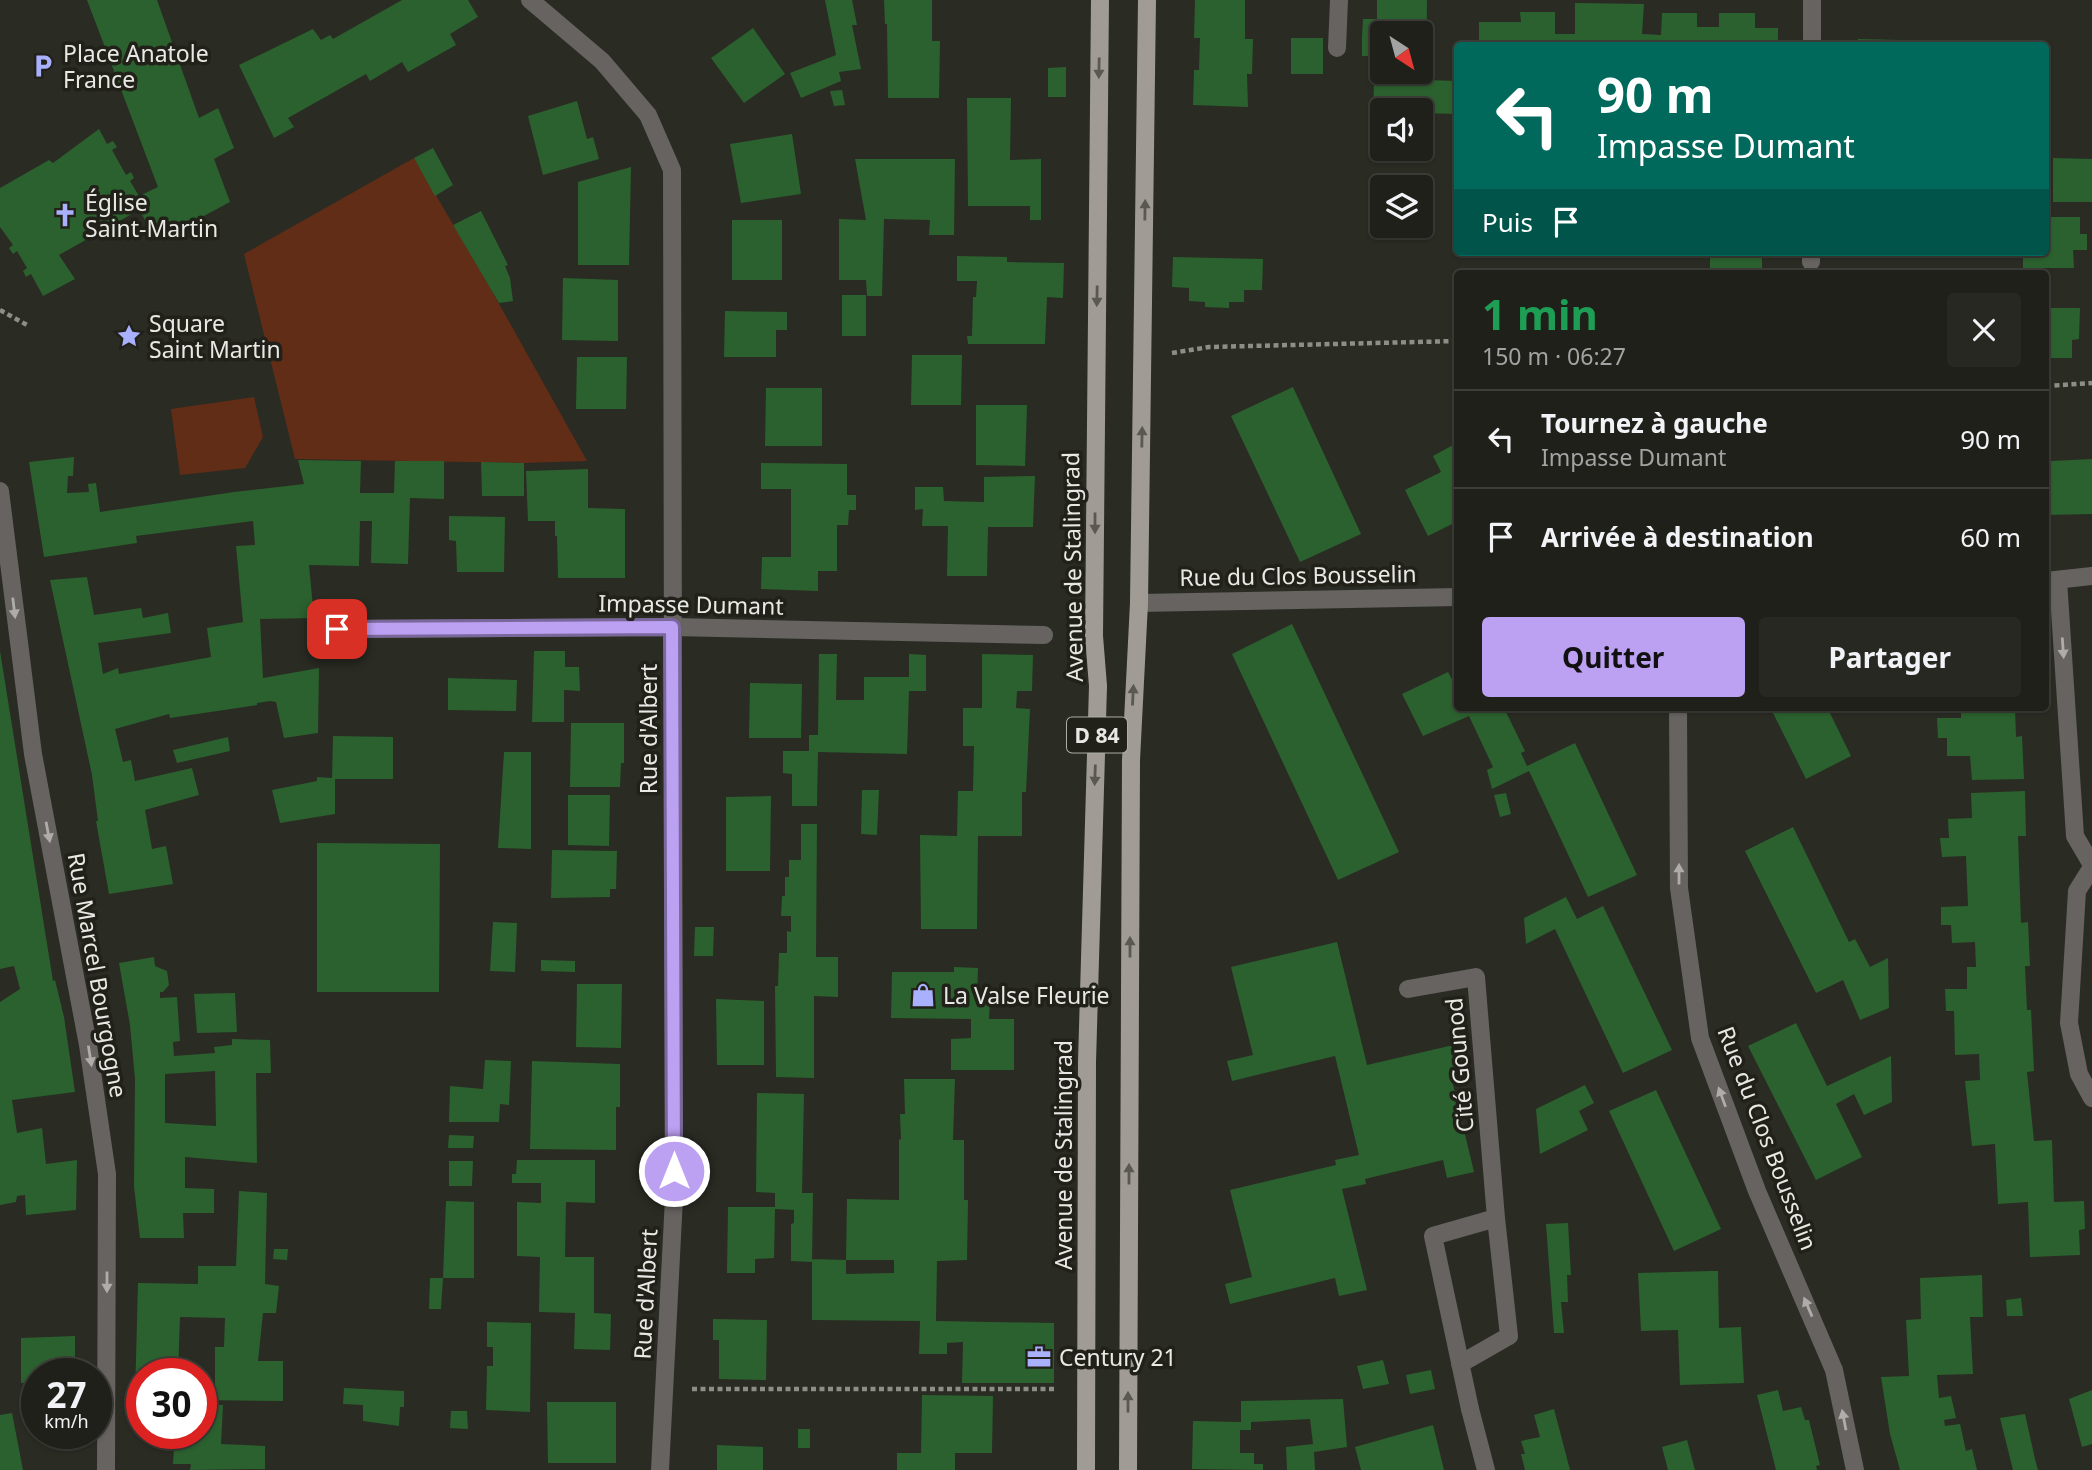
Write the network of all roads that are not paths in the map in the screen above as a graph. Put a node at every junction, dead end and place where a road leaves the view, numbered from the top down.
1 (530, 0) edge
2 (1100, 0) edge
3 (1147, 0) edge
4 (1339, 0) edge
5 (1812, 0) edge
6 (1812, 42) edge
7 (1337, 48) dead end
8 (0, 491) edge
9 (2092, 576) edge
10 (2052, 580) edge
11 (1454, 597) edge
12 (1139, 603) junction
13 (672, 627) junction
14 (337, 629) dead end
15 (1044, 635) dead end
16 (1678, 711) edge
17 (2092, 866) edge
18 (1408, 989) dead end
19 (2092, 1098) edge
20 (1496, 1218) junction
21 (1460, 1364) junction
22 (106, 1470) edge
23 (660, 1470) edge
24 (1086, 1470) edge
25 (1128, 1470) edge
26 (1486, 1470) edge
27 (1855, 1470) edge

1 - 13 street, Rue d'Albert
2 -> 24 main road, Avenue de Stalingrad / D 84
12 -> 3 main road, D 84
4 - 7 street
5 - 6 street
8 -> 22 street, Rue Marcel Bourgogne
9 - 10 street
10 -> 17 street
11 - 12 street, Rue du Clos Bousselin
25 -> 12 main road, D 84
13 - 14 street, Impasse Dumant
13 - 15 street, Impasse Dumant
13 - 23 street, Rue d'Albert
27 -> 16 street, Rue du Clos Bousselin
17 - 19 street
18 - 20 street, Cité Gounod
20 - 21 street, Cité Gounod
20 - 21 street
21 - 26 street

